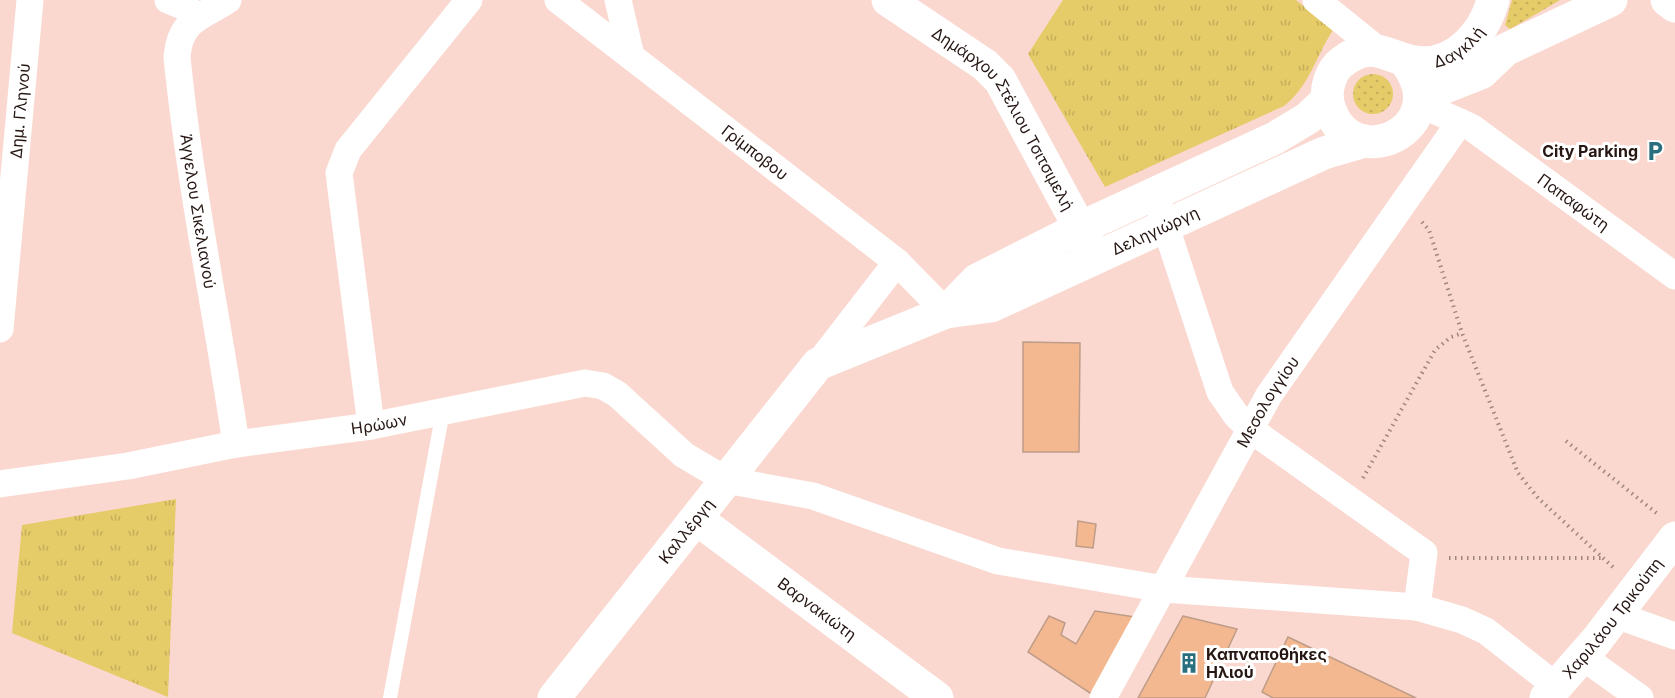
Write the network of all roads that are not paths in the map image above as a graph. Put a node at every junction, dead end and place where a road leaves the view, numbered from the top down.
1 (30, 0) edge
2 (168, 0) edge
3 (228, 0) edge
4 (469, 0) edge
5 (558, 0) edge
6 (618, 0) edge
7 (888, 0) edge
8 (1316, 0) edge
9 (1611, 0) edge
10 (1668, 0) edge
11 (1491, 6) edge
12 (1675, 6) edge
13 (198, 17) junction
14 (1505, 50) junction
15 (1390, 55) junction
16 (631, 56) junction
17 (1468, 78) junction
18 (1327, 100) junction
19 (1420, 101) junction
20 (1466, 124) junction
21 (1365, 141) junction
22 (1154, 194) junction
23 (1166, 226) junction
24 (1080, 228) junction
25 (1096, 259) junction
26 (897, 262) junction
27 (1675, 276) edge
28 (946, 312) junction
29 (0, 328) edge
30 (818, 364) junction
31 (443, 411) junction
32 (371, 426) junction
33 (1250, 429) junction
34 (236, 444) junction
35 (726, 480) junction
36 (0, 484) edge
37 (698, 519) junction
38 (1670, 529) edge
39 (1164, 589) junction
40 (1417, 607) junction
41 (1616, 615) junction
42 (1675, 636) edge
43 (1583, 657) junction
44 (1551, 692) edge
45 (390, 698) edge
46 (554, 698) edge
47 (937, 698) edge
48 (1103, 698) edge
49 (1640, 698) edge

1 - 29 street, Δημ. Γληνού
2 - 13 street
3 - 13 street, Άγγελου Σικελιανού
4 - 32 street
5 - 16 street, Γρίμποβου
6 - 16 street
7 - 24 main road, Δημάρχου Στέλιου Τσιτσιμελή
8 - 15 street
9 - 14 main road
10 - 12 main road
11 - 14 main road
11 - 15 main road, Δαγκλή
13 - 34 street, Άγγελου Σικελιανού
14 - 17 main road
15 - 18 main road
15 - 19 main road
16 - 26 street, Γρίμποβου
17 - 19 main road
17 - 20 street
18 - 21 main road
18 - 22 main road, Δεληγιώργη
19 - 20 street, Παπαφώτη
19 - 21 main road
20 - 27 street, Παπαφώτη
20 - 33 street, Μεσολογγίου
21 - 23 main road, Δεληγιώργη
22 - 23 street
22 - 24 main road, Δεληγιώργη
23 - 25 main road, Δεληγιώργη
23 - 33 street
24 - 25 main road, Δημάρχου Στέλιου Τσιτσιμελή
24 - 28 main road, Δεληγιώργη
25 - 28 main road, Δεληγιώργη
26 - 28 street, Γρίμποβου
26 - 30 street
28 - 30 main road, Δεληγιώργη
30 - 35 main road, Καλλέργη
31 - 32 street, Ηρώων
31 - 35 street, Ηρώων
31 - 45 lane
32 - 34 street, Ηρώων
33 - 39 street, Μεσολογγίου
33 - 40 street
34 - 36 street, Ηρώων
35 - 37 main road, Καλλέργη
35 - 39 street
37 - 46 main road, Καλλέργη
37 - 47 main road, Βαρνακιώτη
38 - 41 main road, Χαριλάου Τρικούπη
39 - 40 street
39 - 48 street, Μεσολογγίου
40 - 44 street
41 - 42 street
41 - 43 main road, Χαριλάου Τρικούπη
43 - 44 main road, Χαριλάου Τρικούπη
43 - 49 street

